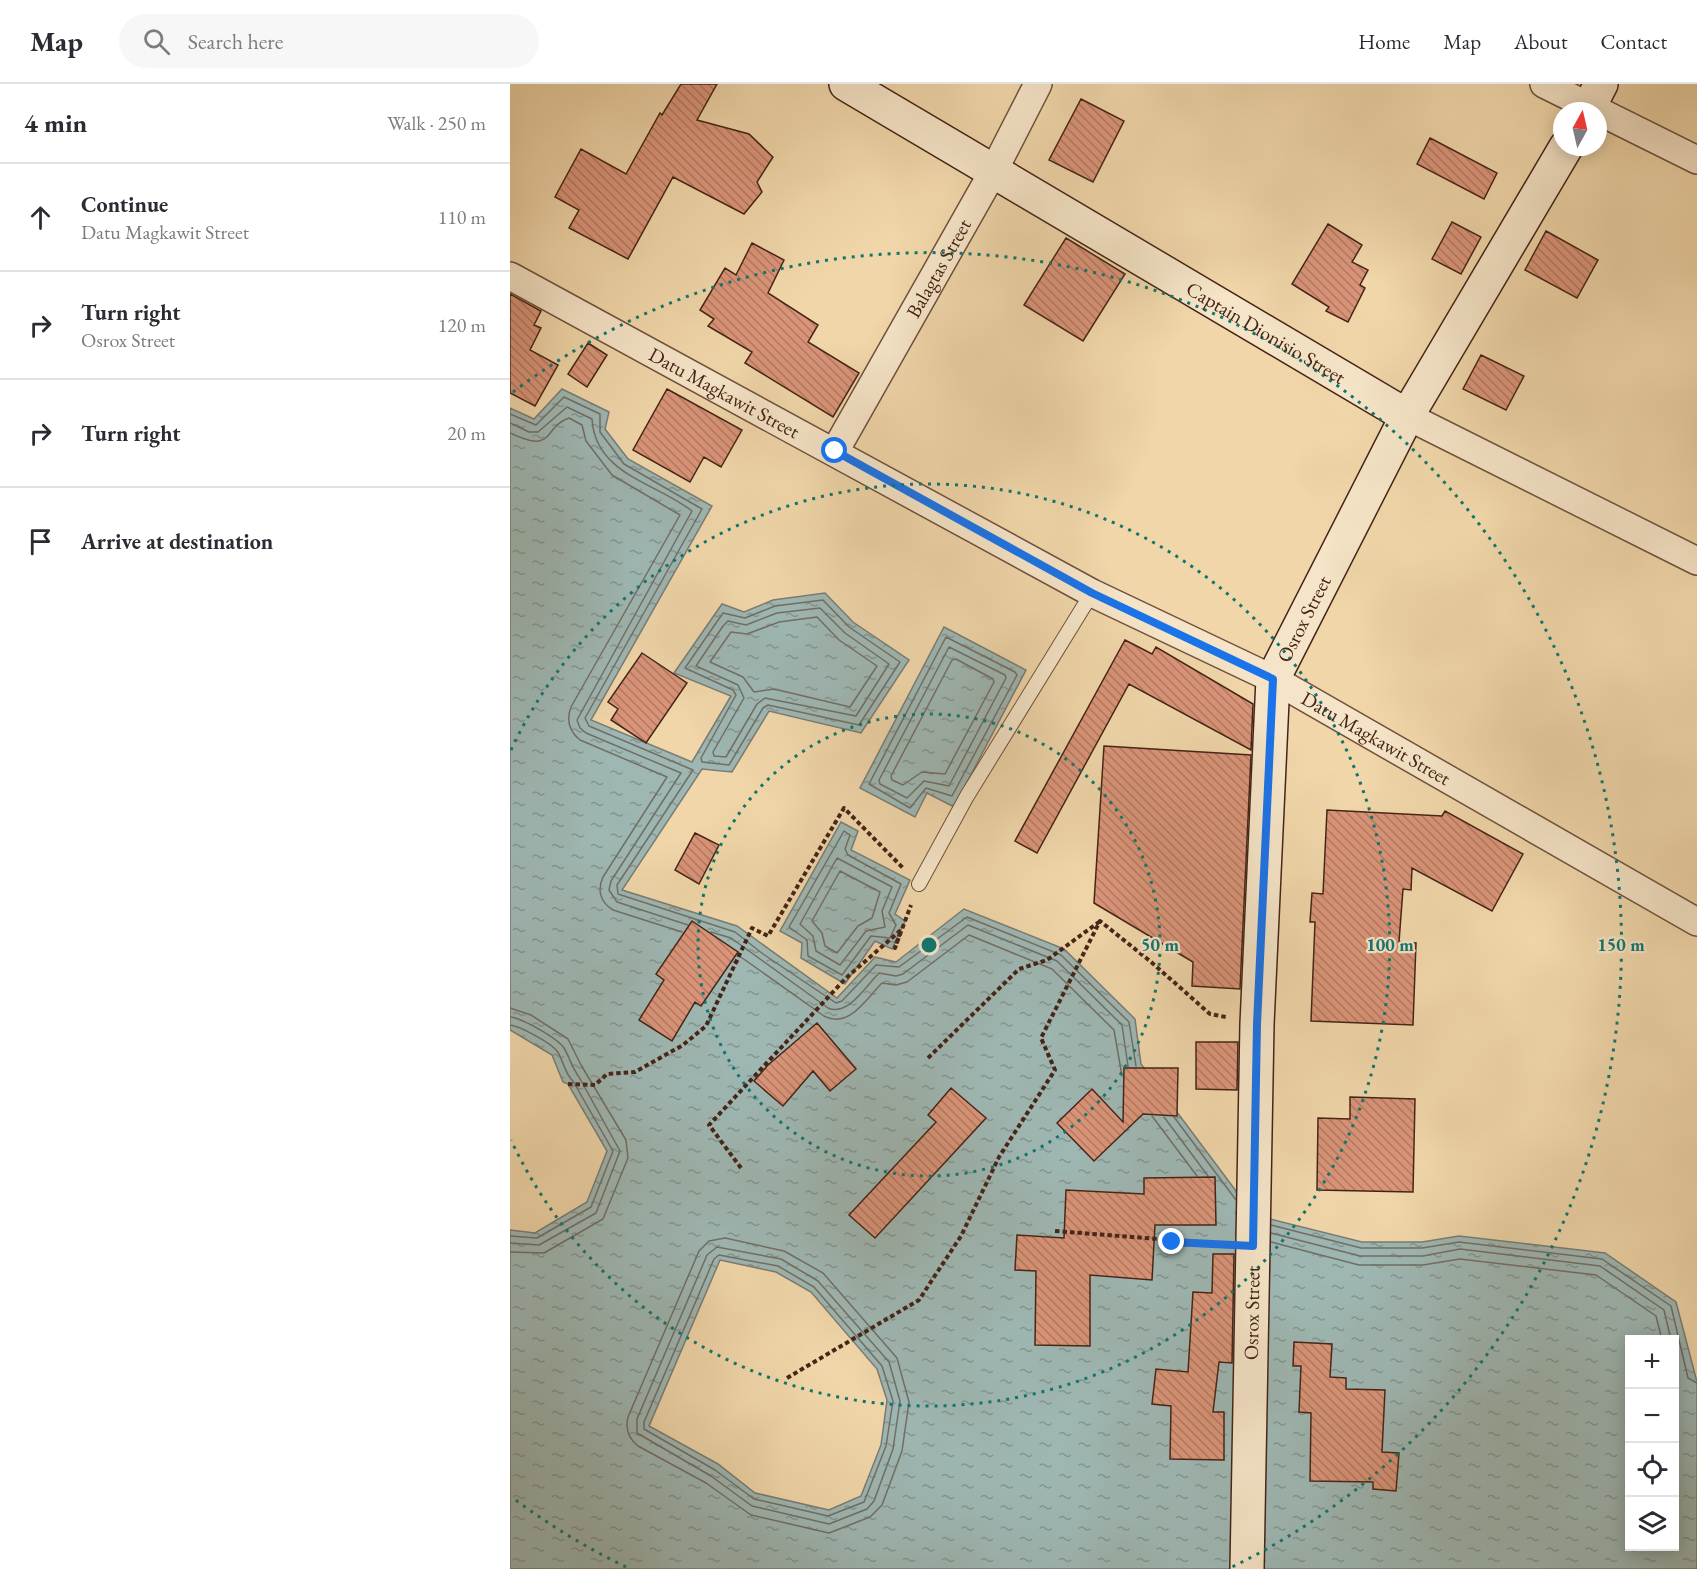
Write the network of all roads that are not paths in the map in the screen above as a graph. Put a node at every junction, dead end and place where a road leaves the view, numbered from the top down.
1 (846, 84) edge
2 (1038, 84) edge
3 (1544, 84) edge
4 (1593, 100) edge
5 (1561, 156) edge
6 (1697, 159) edge
7 (993, 172) junction
8 (510, 276) edge
9 (1407, 416) junction
10 (835, 451) junction
11 (1697, 561) edge
12 (1092, 593) junction
13 (1273, 679) junction
14 (919, 884) road end
15 (1697, 922) edge
16 (1247, 1569) edge

1 - 7 street, Captain Dionisio Street
2 - 7 street, Balagtas Street
3 - 4 street
4 - 6 street
5 - 9 street, Osrox Street
7 - 9 street, Captain Dionisio Street
7 - 10 street, Balagtas Street
8 - 10 street, Datu Magkawit Street
9 - 11 street, Captain Dionisio Street
9 - 13 street, Osrox Street
10 - 12 street, Datu Magkawit Street
12 - 13 street, Datu Magkawit Street
12 - 14 lane
13 - 15 street, Datu Magkawit Street
13 - 16 street, Osrox Street

